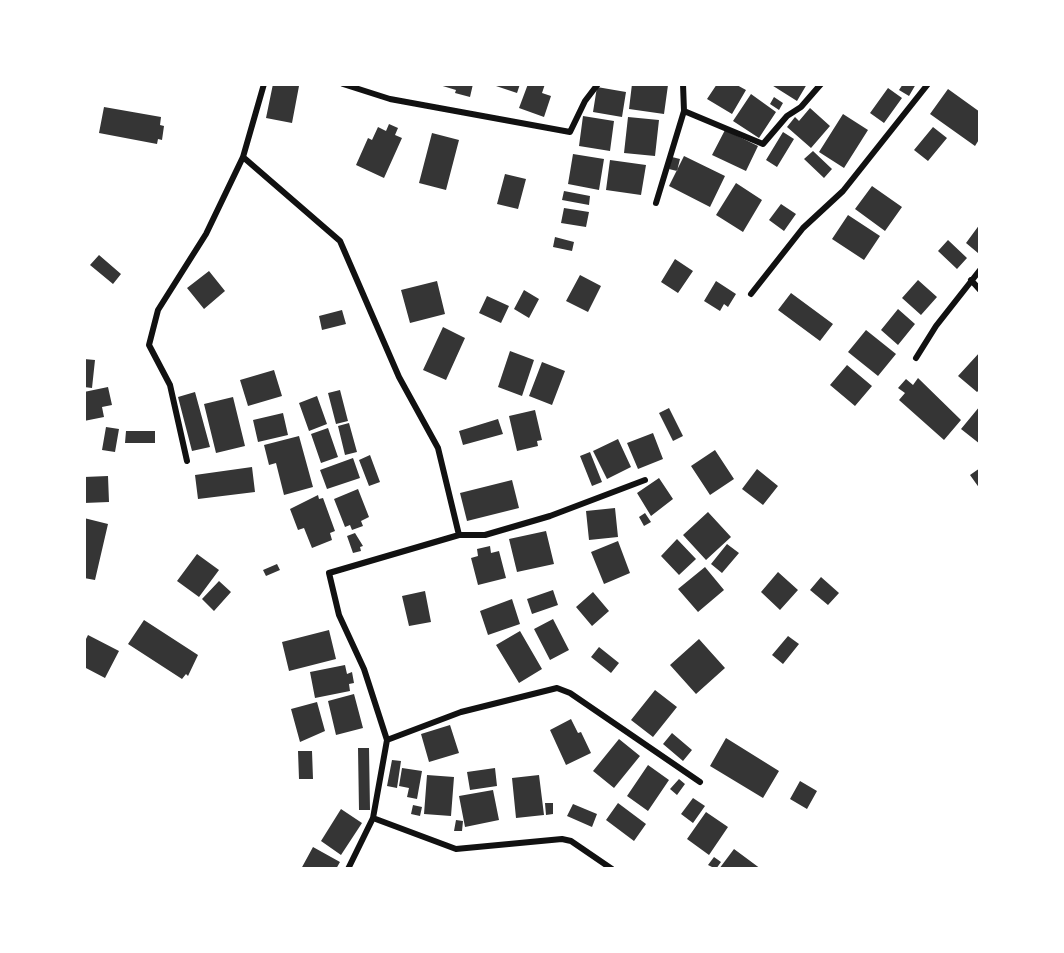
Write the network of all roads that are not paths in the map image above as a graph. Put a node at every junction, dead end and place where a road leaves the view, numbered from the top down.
1 (264, 84) edge
2 (342, 84) edge
3 (598, 84) edge
4 (683, 84) edge
5 (821, 84) edge
6 (928, 84) edge
7 (684, 111) junction
8 (243, 157) junction
9 (656, 203) dead end
10 (980, 270) edge
11 (971, 280) junction
12 (980, 290) edge
13 (751, 294) dead end
14 (916, 358) dead end
15 (187, 461) dead end
16 (645, 480) dead end
17 (459, 535) junction
18 (387, 740) junction
19 (700, 782) dead end
20 (373, 818) junction
21 (348, 869) edge
22 (612, 869) edge

1 - 8 street
2 - 3 street
4 - 7 street
5 - 7 street
6 - 13 street
7 - 9 street
8 - 15 street
8 - 17 street
10 - 11 street
11 - 12 street
11 - 14 street
16 - 17 street
17 - 18 street
18 - 19 street
18 - 20 street
20 - 21 street
20 - 22 street

